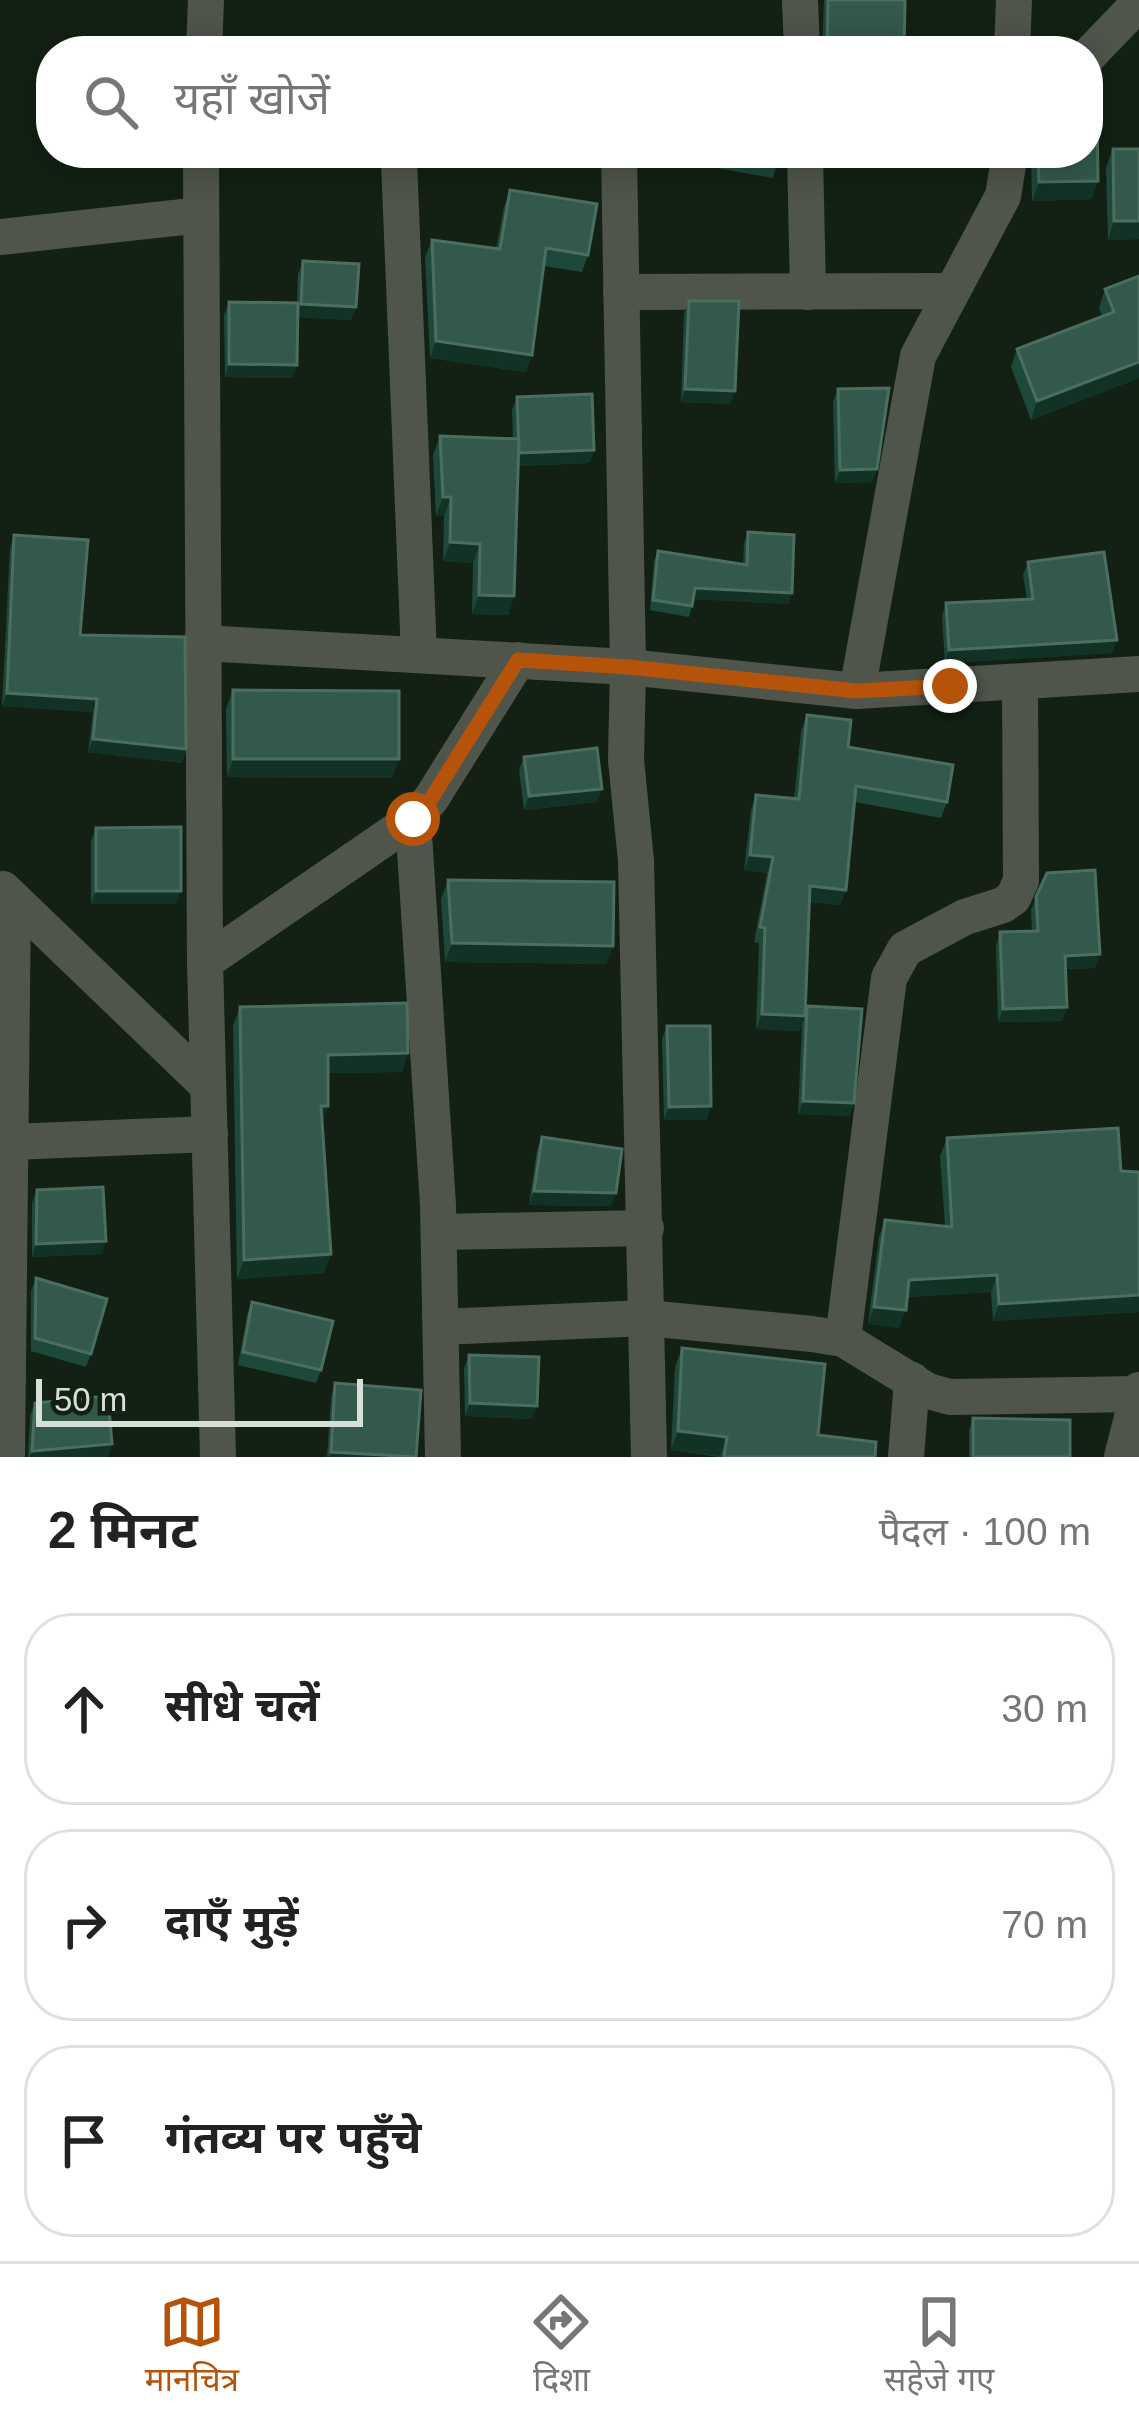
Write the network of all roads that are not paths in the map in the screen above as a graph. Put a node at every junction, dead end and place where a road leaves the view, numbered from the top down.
1 (206, 0) edge
2 (800, 0) edge
3 (1014, 0) edge
4 (1139, 3) edge
5 (205, 36) edge
6 (801, 36) edge
7 (1013, 36) edge
8 (1103, 40) edge
9 (201, 168) edge
10 (399, 168) edge
11 (619, 168) edge
12 (805, 168) edge
13 (1008, 168) edge
14 (200, 215) junction
15 (0, 237) edge
16 (621, 292) junction
17 (808, 292) junction
18 (951, 292) junction
19 (201, 643) junction
20 (419, 655) junction
21 (518, 660) junction
22 (628, 667) junction
23 (1139, 674) edge
24 (1020, 682) junction
25 (857, 691) junction
26 (413, 819) junction
27 (6, 892) edge
28 (205, 962) junction
29 (208, 1086) junction
30 (210, 1134) junction
31 (10, 1142) junction
32 (646, 1228) junction
33 (439, 1232) junction
34 (647, 1318) junction
35 (440, 1327) junction
36 (843, 1340) junction
37 (911, 1380) junction
38 (1138, 1392) edge
39 (7, 1457) edge
40 (218, 1457) edge
41 (443, 1457) edge
42 (649, 1457) edge
43 (906, 1457) edge
44 (1122, 1457) edge

1 - 5 street
2 - 6 street
3 - 7 street
4 - 8 street
9 - 14 street
10 - 20 street
11 - 16 street
12 - 17 street
13 - 18 street
14 - 15 street
14 - 19 street
16 - 17 street
16 - 22 street
17 - 18 street
18 - 25 street
19 - 20 street
19 - 28 street
20 - 21 street
21 - 22 street
21 - 26 street
22 - 25 street
22 - 32 street
23 - 24 street
24 - 25 street
24 - 36 street
26 - 28 street
26 - 33 street
27 - 29 street
27 - 31 street
28 - 29 street
29 - 30 street
30 - 31 street
30 - 40 street
31 - 39 street
32 - 33 street
32 - 34 street
33 - 35 street
34 - 35 street
34 - 36 street
34 - 42 street
35 - 41 street
36 - 37 street
37 - 38 street
37 - 43 street
38 - 44 street

